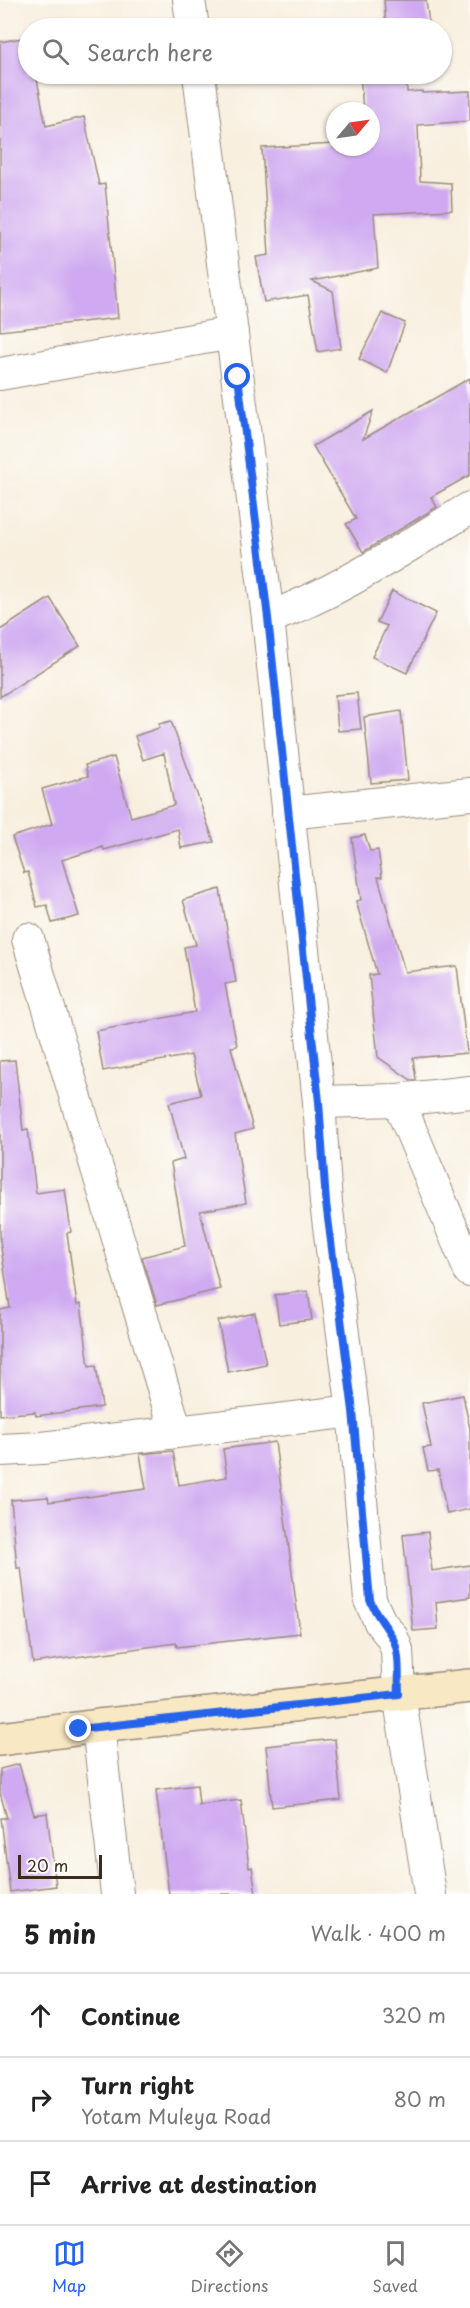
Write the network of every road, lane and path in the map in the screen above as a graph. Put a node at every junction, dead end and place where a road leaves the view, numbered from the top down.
1 (189, 0) edge
2 (192, 18) edge
3 (200, 84) edge
4 (232, 333) junction
5 (0, 374) edge
6 (470, 508) edge
7 (268, 618) junction
8 (470, 794) edge
9 (288, 813) junction
10 (28, 939) dead end
11 (470, 1092) edge
12 (398, 1100) junction
13 (319, 1102) junction
14 (470, 1271) edge
15 (353, 1411) junction
16 (176, 1431) junction
17 (0, 1450) edge
18 (470, 1686) edge
19 (399, 1694) junction
20 (98, 1726) junction
21 (0, 1739) edge
22 (117, 1894) edge
23 (430, 1894) edge

1 - 2 street
3 - 4 street
4 - 5 street
4 - 7 street
6 - 7 street
7 - 9 street
8 - 9 street
9 - 13 street
10 - 16 street
11 - 12 street
12 - 13 street
12 - 14 street
13 - 15 street
15 - 16 street
15 - 19 street
16 - 17 street
18 - 19 street
19 - 20 street
19 - 23 street
20 - 21 street
20 - 22 street

